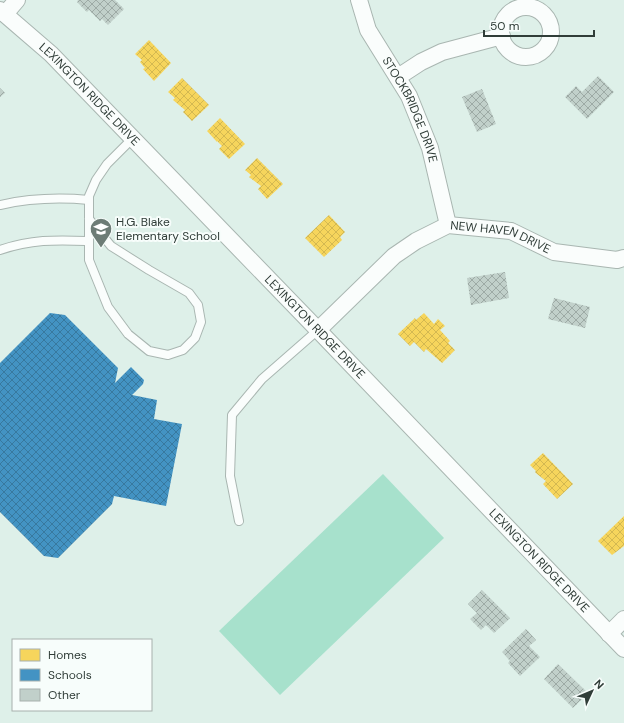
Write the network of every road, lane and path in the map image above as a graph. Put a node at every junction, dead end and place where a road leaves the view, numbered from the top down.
1 (16, 0) edge
2 (359, 0) edge
3 (3, 12) edge
4 (502, 36) dead end
5 (398, 77) junction
6 (133, 138) junction
7 (89, 200) junction
8 (0, 205) edge
9 (89, 219) junction
10 (448, 225) junction
11 (89, 241) junction
12 (0, 250) edge
13 (624, 258) edge
14 (318, 330) junction
15 (239, 521) dead end
16 (624, 619) edge
17 (608, 634) junction
18 (624, 650) edge

1 - 3 street
2 - 5 street, STOCKBRIDGE DRIVE
3 - 6 street, LEXINGTON RIDGE DRIVE
4 - 5 street
5 - 10 street, STOCKBRIDGE DRIVE
6 - 7 lane
6 - 14 street, LEXINGTON RIDGE DRIVE
7 - 8 lane
7 - 9 lane
9 - 11 lane
9 - 11 lane
10 - 13 street, NEW HAVEN DRIVE
10 - 14 street, NEW HAVEN DRIVE
11 - 12 lane
14 - 15 lane
14 - 17 street, LEXINGTON RIDGE DRIVE
16 - 17 street
17 - 18 street, LEXINGTON RIDGE DRIVE

